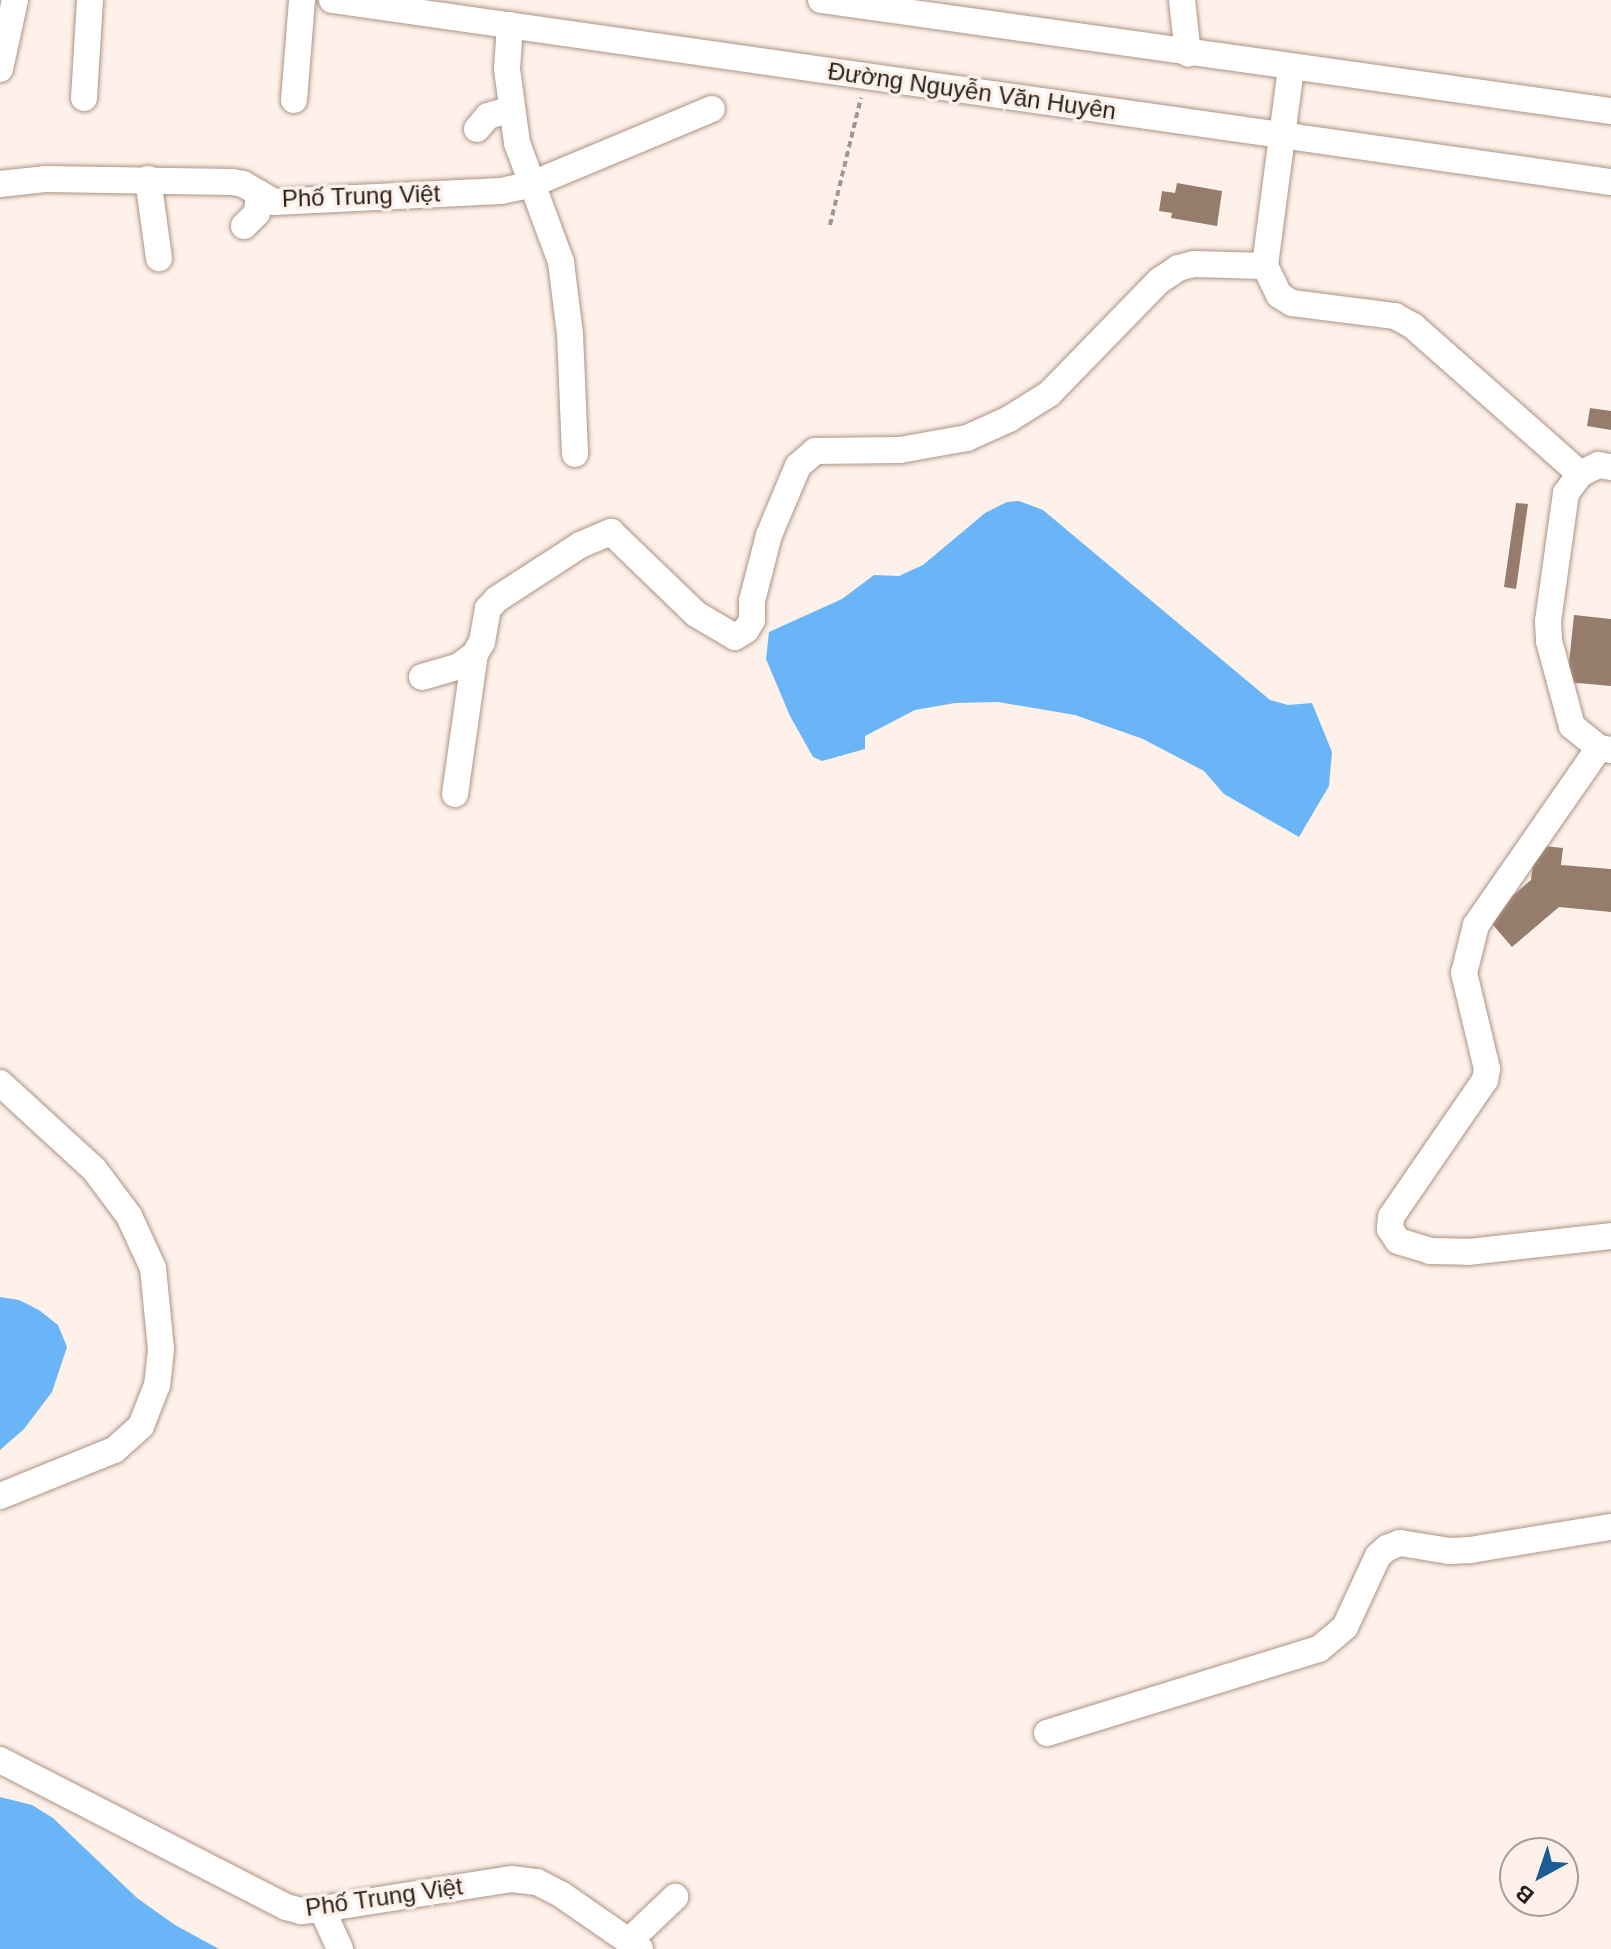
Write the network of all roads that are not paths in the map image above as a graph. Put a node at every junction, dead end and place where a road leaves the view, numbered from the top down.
1 (15, 0) edge
2 (90, 0) edge
3 (302, 0) edge
4 (332, 0) edge
5 (821, 0) edge
6 (1182, 0) edge
7 (510, 25) junction
8 (1188, 54) junction
9 (1291, 68) junction
10 (0, 69) edge
11 (84, 98) dead end
12 (294, 100) dead end
13 (512, 109) junction
14 (712, 109) dead end
15 (1611, 111) edge
16 (477, 129) dead end
17 (1282, 135) junction
18 (148, 179) junction
19 (1611, 182) edge
20 (0, 184) edge
21 (530, 185) junction
22 (259, 193) junction
23 (244, 226) dead end
24 (159, 258) dead end
25 (1265, 266) junction
26 (575, 454) dead end
27 (1611, 467) edge
28 (1580, 474) junction
29 (475, 654) junction
30 (422, 677) dead end
31 (1605, 749) edge
32 (455, 794) dead end
33 (0, 1083) edge
34 (1611, 1236) edge
35 (0, 1496) edge
36 (1611, 1527) edge
37 (1047, 1733) dead end
38 (0, 1760) edge
39 (675, 1897) dead end
40 (322, 1909) junction
41 (637, 1947) edge
42 (340, 1949) edge

1 - 10 street
2 - 11 street
3 - 12 street
4 - 7 street, Đường Nguyễn Văn Huyên
5 - 8 street
6 - 8 street
7 - 13 street
7 - 17 street, Đường Nguyễn Văn Huyên
8 - 9 street
9 - 15 street
9 - 17 street
13 - 16 street
13 - 21 street
14 - 21 street, Phố Trung Việt
17 - 19 street, Đường Nguyễn Văn Huyên
17 - 25 street
18 - 20 street, Phố Trung Việt
18 - 22 street, Phố Trung Việt
18 - 24 street
21 - 22 street, Phố Trung Việt
21 - 26 street
22 - 23 street
25 - 28 street
25 - 29 street
27 - 28 street
28 - 31 street
29 - 30 street
29 - 32 street
31 - 34 street
33 - 35 street
36 - 37 street
38 - 40 street, Phố Trung Việt
39 - 41 street
40 - 41 street, Phố Trung Việt
40 - 42 street

